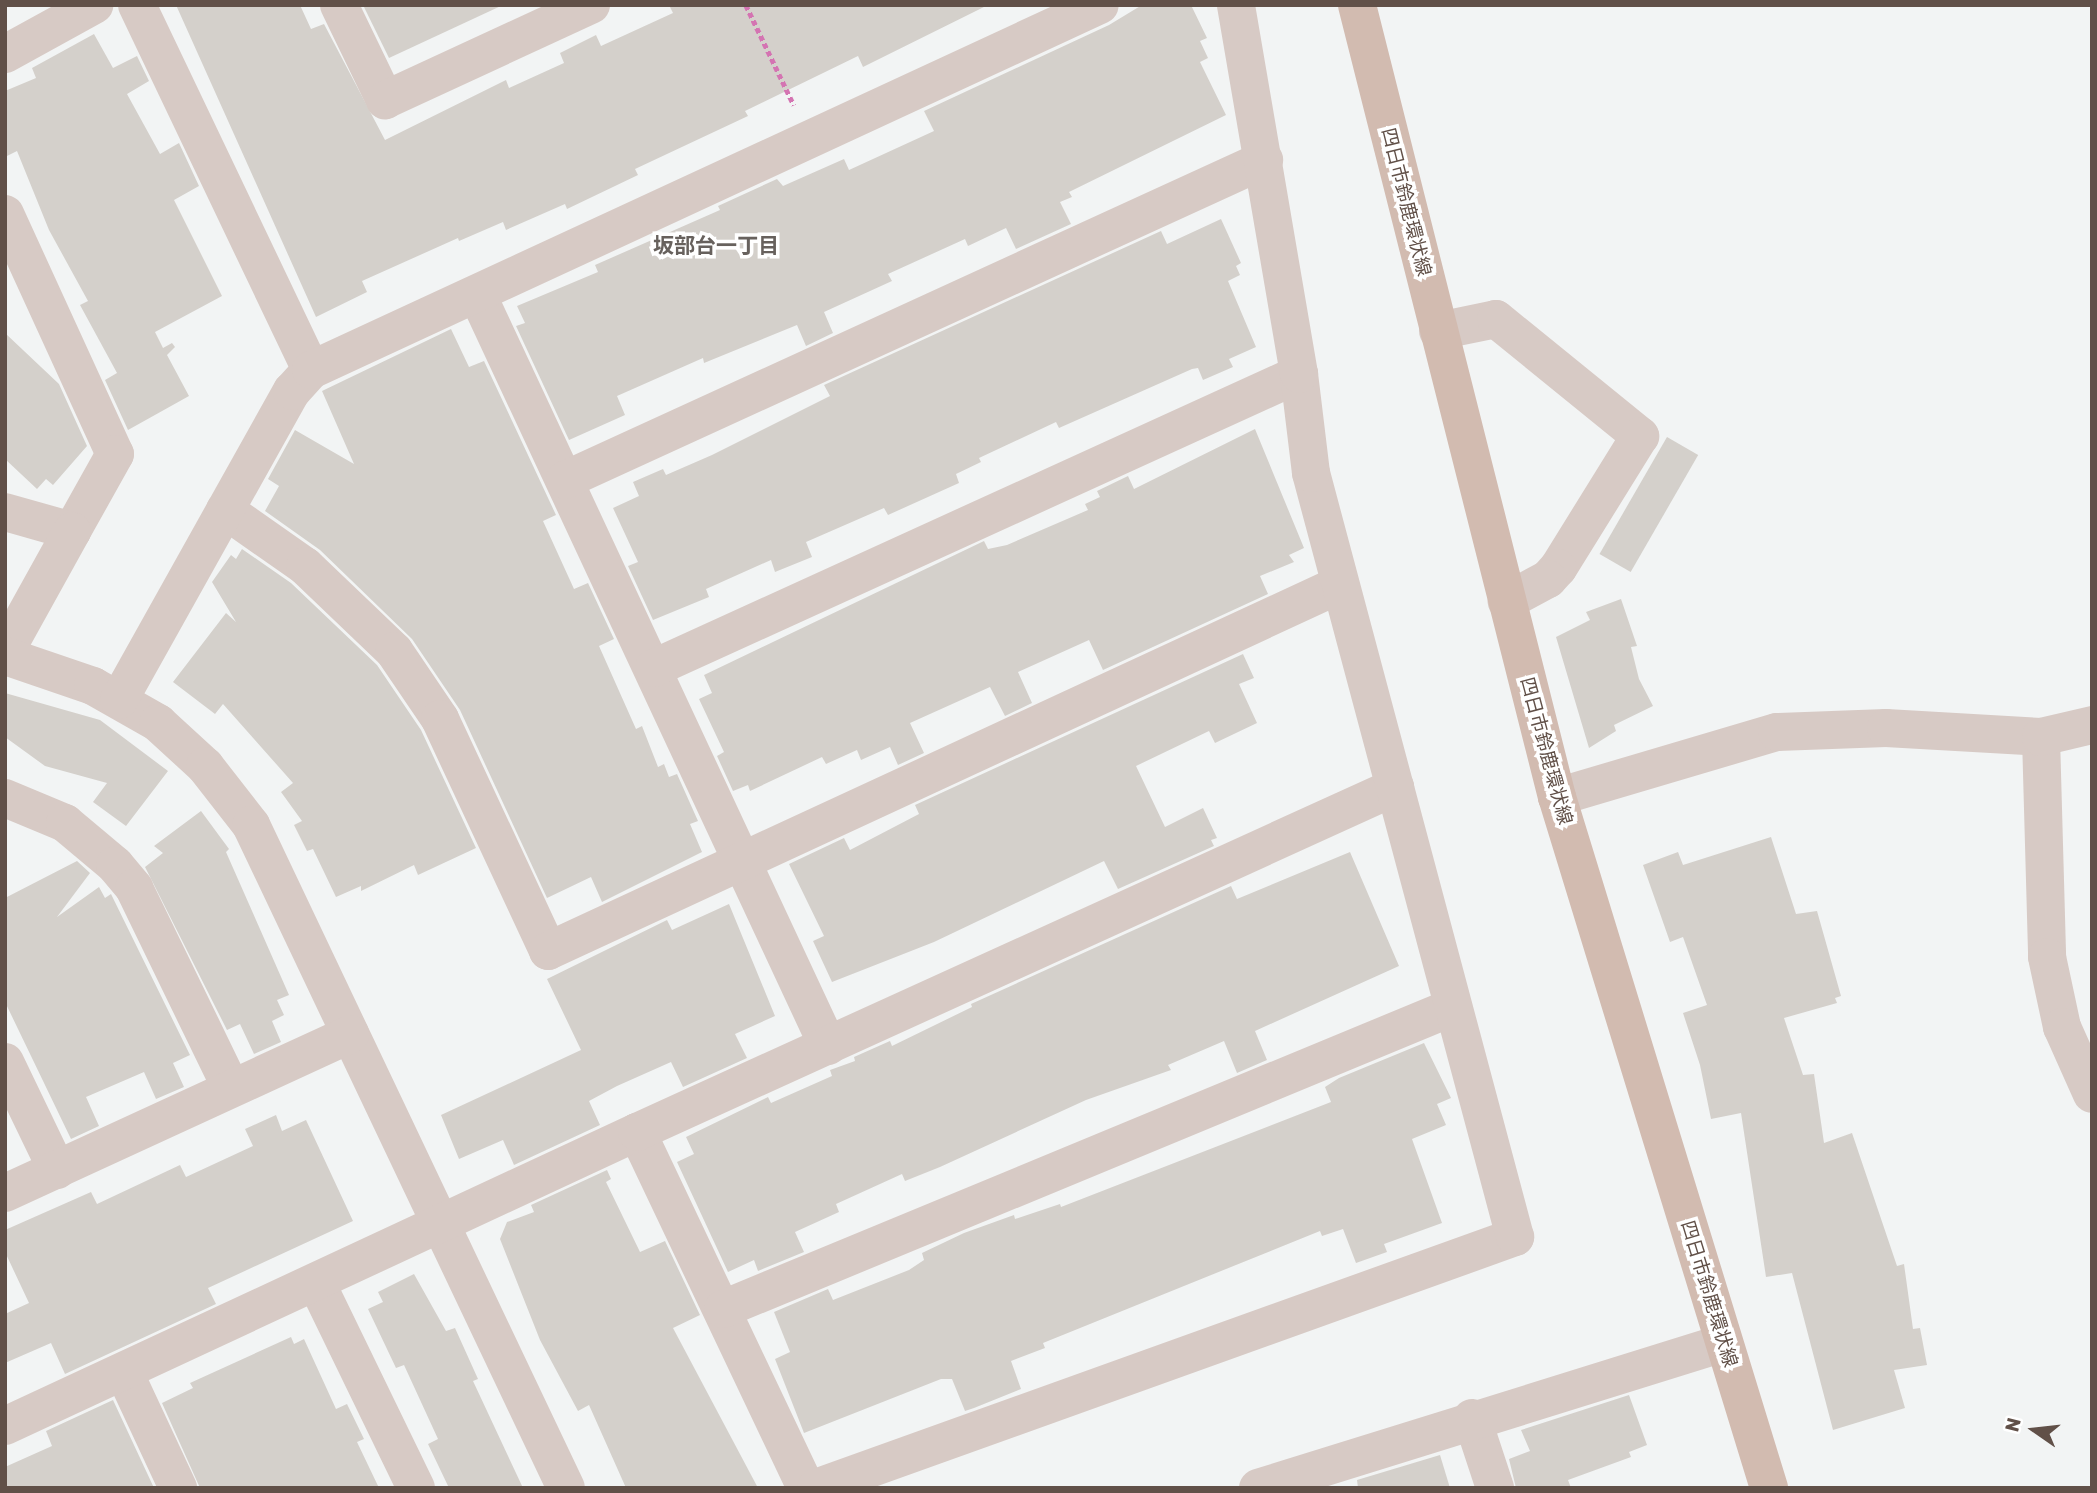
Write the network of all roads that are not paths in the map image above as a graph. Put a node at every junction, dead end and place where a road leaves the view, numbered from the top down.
1 (94, 5) edge
2 (137, 5) edge
3 (339, 5) edge
4 (591, 5) edge
5 (1100, 5) edge
6 (1236, 5) edge
7 (1357, 5) edge
8 (5, 54) edge
9 (1264, 160) junction
10 (5, 214) edge
11 (477, 294) junction
12 (1438, 331) junction
13 (311, 370) junction
14 (1299, 374) junction
15 (565, 480) junction
16 (225, 510) junction
17 (5, 512) edge
18 (72, 531) junction
19 (1339, 585) junction
20 (1507, 601) junction
21 (5, 654) edge
22 (654, 668) junction
23 (119, 700) junction
24 (2092, 725) edge
25 (2041, 737) junction
26 (1395, 788) junction
27 (1557, 797) junction
28 (5, 799) edge
29 (742, 863) junction
30 (1452, 1007) junction
31 (350, 1034) junction
32 (828, 1046) junction
33 (5, 1062) edge
34 (231, 1088) junction
35 (2092, 1094) edge
36 (637, 1132) junction
37 (57, 1170) junction
38 (5, 1193) edge
39 (438, 1225) junction
40 (316, 1282) junction
41 (723, 1309) junction
42 (1723, 1343) junction
43 (124, 1372) junction
44 (1472, 1418) junction
45 (5, 1426) edge
46 (178, 1488) edge
47 (416, 1488) edge
48 (566, 1488) edge
49 (806, 1488) edge
50 (816, 1488) edge
51 (1258, 1488) edge
52 (1495, 1488) edge
53 (1769, 1488) edge

1 - 8 street
2 - 13 street
3 - 4 street
5 - 11 street
6 - 9 street
7 - 12 main road, 四日市鈴鹿環状線
9 - 14 street
9 - 15 street
10 - 18 street
11 - 13 street
11 - 15 street
12 - 20 main road, 四日市鈴鹿環状線
12 - 20 street
13 - 16 street
14 - 19 street
14 - 22 street
15 - 22 street
16 - 23 street
16 - 29 street
17 - 18 street
18 - 21 street
19 - 26 street
19 - 29 street
20 - 27 main road, 四日市鈴鹿環状線
21 - 23 street
22 - 29 street
23 - 31 street
24 - 25 street
25 - 27 street
25 - 35 street
26 - 30 street
26 - 32 street
27 - 42 main road, 四日市鈴鹿環状線
28 - 34 street
29 - 32 street
30 - 41 street
30 - 50 street
31 - 34 street
31 - 39 street
32 - 36 street
33 - 37 street
34 - 37 street
36 - 39 street
36 - 41 street
37 - 38 street
39 - 40 street
39 - 48 street
40 - 43 street
40 - 47 street
41 - 49 street
42 - 44 street
42 - 53 main road, 四日市鈴鹿環状線
43 - 45 street
43 - 46 street
44 - 51 street
44 - 52 street

